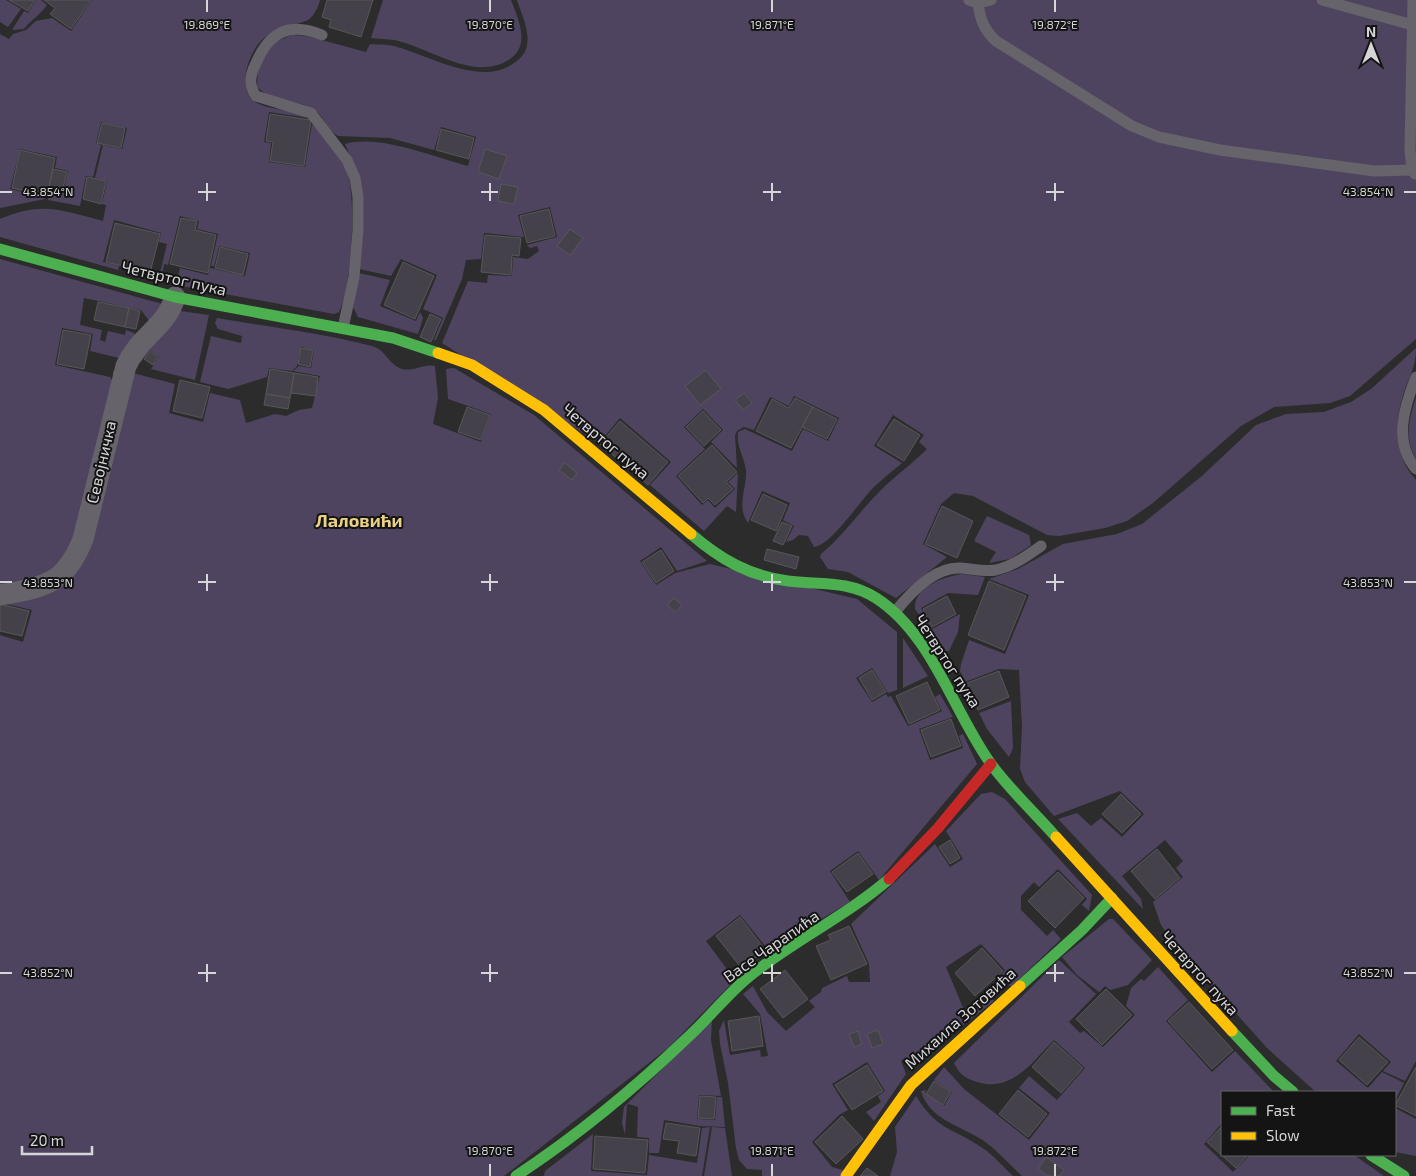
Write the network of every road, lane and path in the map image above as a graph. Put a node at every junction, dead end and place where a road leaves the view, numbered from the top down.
1 (991, 0) edge
2 (1322, 0) edge
3 (1413, 0) edge
4 (973, 1) edge
5 (1414, 25) edge
6 (322, 35) dead end
7 (1414, 172) edge
8 (0, 249) edge
9 (175, 297) junction
10 (344, 328) junction
11 (1416, 377) edge
12 (1416, 469) edge
13 (1041, 546) dead end
14 (0, 595) edge
15 (895, 612) junction
16 (991, 764) junction
17 (1112, 898) junction
18 (1292, 1091) edge
19 (1373, 1156) edge
20 (536, 1164) junction
21 (1405, 1173) edge
22 (516, 1176) edge
23 (539, 1176) edge
24 (846, 1176) edge

1 - 4 lane
2 - 5 lane
3 - 5 lane
4 - 7 lane
5 - 7 lane
6 - 10 lane
8 - 9 street, Четвртог пука
9 - 10 street, Четвртог пука
9 - 14 street, Севојничка
10 - 15 street, Четвртог пука
11 - 12 lane
13 - 15 lane
15 - 16 street, Четвртог пука
16 - 17 street, Четвртог пука
16 - 20 street, Васе Чарапића
17 - 18 street, Четвртог пука
17 - 24 street, Михаила Зотовића
19 - 21 street
20 - 22 street, Васе Чарапића
20 - 23 lane

